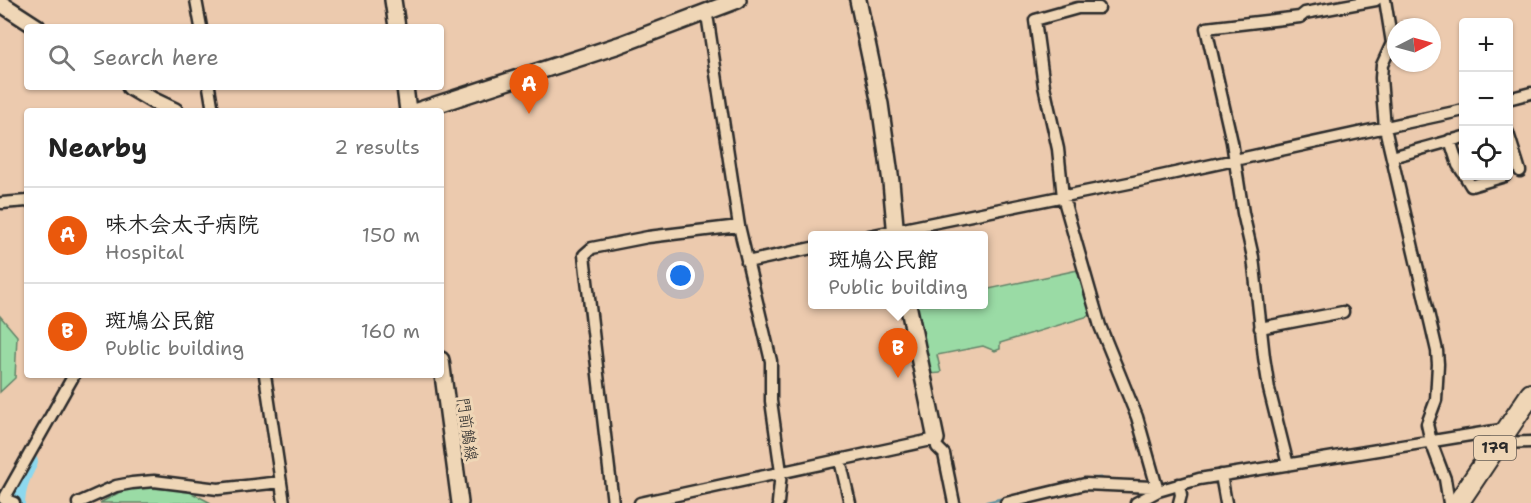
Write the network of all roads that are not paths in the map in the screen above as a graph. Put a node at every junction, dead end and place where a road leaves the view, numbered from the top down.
1 (196, 0) edge
2 (393, 0) edge
3 (738, 0) edge
4 (858, 0) edge
5 (1376, 0) edge
6 (1385, 0) edge
7 (0, 3) edge
8 (1099, 8) dead end
9 (705, 12) junction
10 (32, 24) edge
11 (200, 24) edge
12 (396, 24) edge
13 (135, 90) edge
14 (210, 90) edge
15 (405, 90) edge
16 (1531, 93) edge
17 (1513, 98) edge
18 (169, 108) edge
19 (212, 108) edge
20 (408, 108) edge
21 (426, 108) edge
22 (1459, 111) edge
23 (1385, 128) junction
24 (1459, 137) edge
25 (1450, 140) junction
26 (1392, 157) junction
27 (1235, 160) junction
28 (1459, 167) edge
29 (1531, 167) edge
30 (1513, 173) edge
31 (1467, 180) edge
32 (1491, 180) edge
33 (1063, 197) junction
34 (24, 201) edge
35 (2, 203) dead end
36 (739, 226) junction
37 (896, 231) edge
38 (905, 231) edge
39 (808, 249) edge
40 (747, 262) junction
41 (909, 309) edge
42 (1343, 312) dead end
43 (1260, 328) junction
44 (72, 378) edge
45 (265, 378) edge
46 (443, 378) edge
47 (1531, 394) edge
48 (1502, 436) junction
49 (936, 439) junction
50 (1431, 442) junction
51 (1531, 442) edge
52 (840, 460) junction
53 (1288, 465) junction
54 (781, 472) junction
55 (1221, 475) junction
56 (281, 482) junction
57 (1179, 484) junction
58 (1158, 491) junction
59 (1030, 500) edge
60 (14, 503) edge
61 (78, 503) edge
62 (284, 503) edge
63 (460, 503) edge
64 (614, 503) edge
65 (640, 503) edge
66 (778, 503) edge
67 (850, 503) edge
68 (954, 503) edge
69 (1006, 503) edge
70 (1136, 503) edge
71 (1179, 503) edge
72 (1226, 503) edge
73 (1449, 503) edge
74 (1458, 503) edge

1 - 11 street
2 - 12 street
3 - 9 street
4 - 37 street
5 - 27 street
6 - 23 street
7 - 10 street
8 - 33 street
9 - 21 street
9 - 36 street
13 - 18 street
14 - 19 street
15 - 20 street
16 - 17 street
22 - 23 street
23 - 26 street
23 - 27 street
24 - 25 street
25 - 26 street
25 - 28 street
26 - 50 street
27 - 33 street
27 - 43 street
29 - 30 street
31 - 32 street
33 - 38 street
33 - 58 street
34 - 35 street
36 - 40 street
36 - 64 street
39 - 40 street
40 - 54 street
41 - 49 street
42 - 43 street
43 - 53 street
44 - 60 street
45 - 56 street
46 - 63 street, 門前鵤線
47 - 48 highway, 179
48 - 50 street
48 - 51 street
48 - 74 highway, 179
49 - 52 street
49 - 68 street
50 - 53 street
50 - 73 street
52 - 54 street
52 - 67 street
53 - 55 street
54 - 65 street
54 - 66 street
55 - 57 street
55 - 72 street
56 - 61 street
56 - 62 street
57 - 58 street
57 - 71 street
58 - 59 street
58 - 70 street
59 - 69 street

